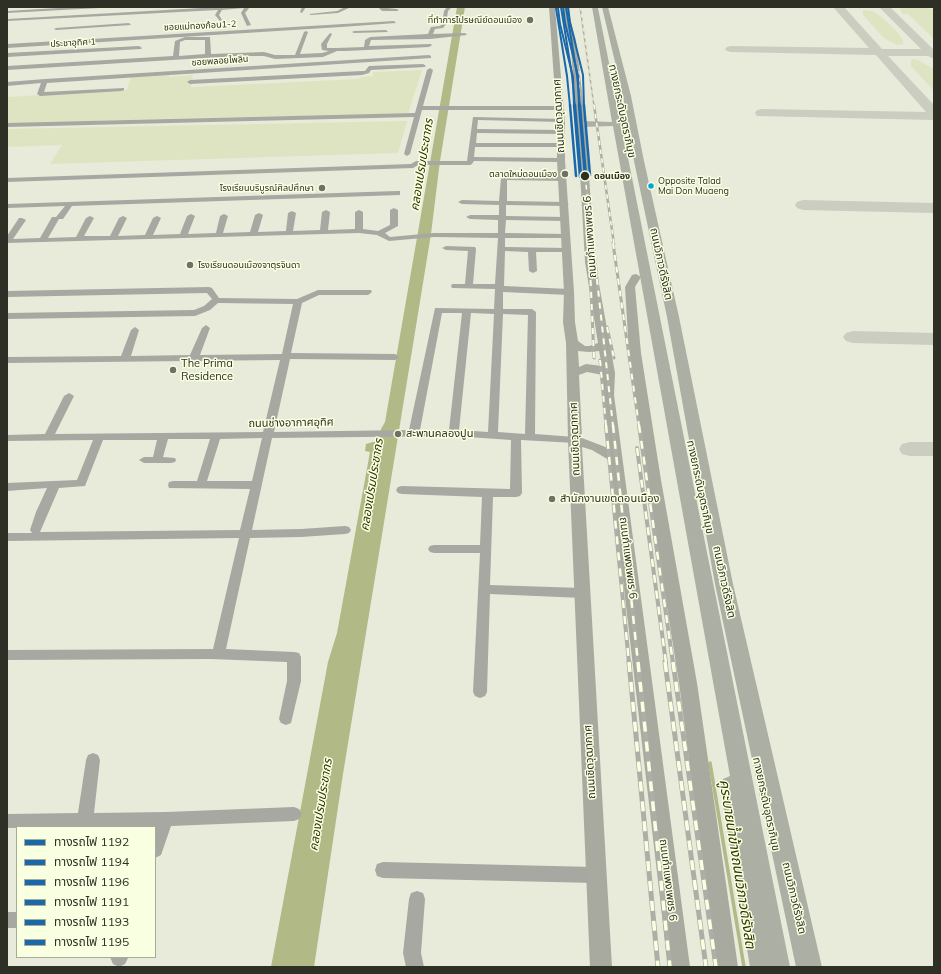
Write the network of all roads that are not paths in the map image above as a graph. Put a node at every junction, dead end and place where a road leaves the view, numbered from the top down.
1 (100, 7) edge
2 (247, 7) edge
3 (349, 7) edge
4 (380, 7) edge
5 (450, 7) edge
6 (552, 7) edge
7 (562, 7) edge
8 (566, 7) edge
9 (590, 7) edge
10 (595, 7) edge
11 (602, 7) edge
12 (605, 7) edge
13 (221, 8) junction
14 (397, 10) dead end
15 (7, 12) edge
16 (139, 12) junction
17 (115, 14) junction
18 (311, 14) dead end
19 (89, 16) junction
20 (64, 17) junction
21 (37, 18) junction
22 (109, 20) dead end
23 (220, 20) dead end
24 (8, 21) edge
25 (138, 21) dead end
26 (82, 22) dead end
27 (394, 22) dead end
28 (128, 24) dead end
29 (242, 25) dead end
30 (29, 26) dead end
31 (433, 28) junction
32 (56, 29) junction
33 (425, 29) dead end
34 (388, 30) junction
35 (395, 30) dead end
36 (122, 32) dead end
37 (306, 32) dead end
38 (354, 32) dead end
39 (564, 33) junction
40 (330, 34) dead end
41 (463, 34) dead end
42 (430, 36) junction
43 (390, 38) junction
44 (119, 39) junction
45 (53, 41) junction
46 (7, 42) edge
47 (143, 42) dead end
48 (564, 42) junction
49 (429, 45) junction
50 (7, 46) edge
51 (139, 48) junction
52 (366, 48) junction
53 (336, 50) junction
54 (45, 53) junction
55 (411, 53) dead end
56 (7, 55) edge
57 (208, 55) junction
58 (297, 56) junction
59 (176, 57) junction
60 (131, 60) junction
61 (274, 60) junction
62 (351, 60) junction
63 (367, 61) junction
64 (32, 66) junction
65 (423, 66) dead end
66 (7, 68) edge
67 (260, 68) junction
68 (369, 68) junction
69 (430, 70) dead end
70 (88, 78) junction
71 (262, 78) junction
72 (7, 79) edge
73 (25, 79) junction
74 (43, 80) junction
75 (190, 82) dead end
76 (126, 83) dead end
77 (9, 84) edge
78 (85, 89) junction
79 (122, 89) dead end
80 (25, 90) dead end
81 (8, 91) edge
82 (419, 108) junction
83 (560, 108) junction
84 (417, 117) junction
85 (561, 120) junction
86 (581, 121) junction
87 (611, 121) junction
88 (7, 126) edge
89 (474, 131) junction
90 (561, 132) junction
91 (472, 144) junction
92 (562, 145) junction
93 (407, 154) dead end
94 (471, 159) junction
95 (561, 160) junction
96 (7, 180) edge
97 (562, 180) junction
98 (397, 194) dead end
99 (116, 202) junction
100 (462, 202) dead end
101 (503, 203) junction
102 (70, 204) junction
103 (565, 204) junction
104 (7, 206) edge
105 (394, 210) dead end
106 (110, 211) dead end
107 (326, 212) dead end
108 (359, 212) dead end
109 (292, 213) dead end
110 (259, 215) dead end
111 (191, 216) dead end
112 (224, 216) dead end
113 (470, 217) dead end
114 (502, 217) junction
115 (90, 218) dead end
116 (124, 218) dead end
117 (157, 218) dead end
118 (564, 218) junction
119 (22, 220) dead end
120 (324, 232) junction
121 (359, 232) junction
122 (502, 232) junction
123 (379, 233) junction
124 (565, 233) junction
125 (253, 234) junction
126 (289, 234) junction
127 (219, 235) junction
128 (183, 236) junction
129 (148, 237) junction
130 (113, 238) junction
131 (78, 239) junction
132 (43, 240) junction
133 (7, 241) edge
134 (446, 248) dead end
135 (501, 250) junction
136 (532, 250) junction
137 (567, 250) junction
138 (533, 272) dead end
139 (636, 277) junction
140 (455, 286) dead end
141 (469, 286) junction
142 (500, 288) junction
143 (368, 292) dead end
144 (569, 292) junction
145 (7, 294) edge
146 (216, 300) junction
147 (298, 302) junction
148 (467, 310) junction
149 (499, 311) junction
150 (7, 316) edge
151 (206, 328) dead end
152 (135, 330) dead end
153 (572, 344) junction
154 (605, 344) junction
155 (286, 357) junction
156 (395, 357) dead end
157 (194, 358) junction
158 (125, 359) junction
159 (7, 360) edge
160 (572, 373) junction
161 (609, 373) junction
162 (69, 396) dead end
163 (574, 422) junction
164 (414, 433) junction
165 (454, 433) junction
166 (493, 434) junction
167 (268, 435) junction
168 (216, 436) junction
169 (163, 437) junction
170 (516, 437) junction
171 (7, 438) edge
172 (48, 438) junction
173 (99, 438) junction
174 (530, 438) junction
175 (575, 440) junction
176 (597, 447) junction
177 (616, 458) junction
178 (144, 460) dead end
179 (157, 460) junction
180 (171, 460) dead end
181 (173, 485) dead end
182 (201, 485) junction
183 (256, 485) junction
184 (54, 486) junction
185 (7, 487) edge
186 (402, 490) dead end
187 (488, 493) junction
188 (36, 530) dead end
189 (345, 530) dead end
190 (244, 533) junction
191 (7, 537) edge
192 (434, 549) dead end
193 (486, 549) junction
194 (485, 589) junction
195 (582, 593) junction
196 (218, 654) junction
197 (7, 655) edge
198 (480, 692) dead end
199 (286, 719) dead end
200 (93, 760) dead end
201 (294, 814) dead end
202 (166, 819) junction
203 (85, 820) junction
204 (7, 822) edge
205 (156, 847) edge
206 (383, 870) dead end
207 (595, 875) junction
208 (417, 899) dead end
209 (415, 967) edge
210 (601, 967) edge
211 (679, 967) edge
212 (727, 967) edge
213 (763, 967) edge
214 (777, 967) edge
215 (800, 967) edge
216 (809, 967) edge

1 - 15 street
2 - 13 street
2 - 29 street
3 - 18 street
4 - 14 street
5 - 31 street
6 - 39 main road, ถนนเชิดวุฒากาศ
7 - 39 main road, ถนนกำแพงเพชร 6
8 - 39 main road, ถนนกำแพงเพชร 6
9 - 87 highway
10 - 214 highway, ทางยกระดับอุตราภิมุข
11 - 215 highway, ทางยกระดับอุตราภิมุข
12 - 216 highway, ถนนวิภาวดีรังสิต
13 - 16 street
13 - 23 street
16 - 17 street
16 - 25 street
17 - 19 street
17 - 22 street
19 - 20 street
19 - 26 street
20 - 21 street
20 - 32 street
21 - 24 street
21 - 30 street
27 - 44 street, ซอยแม่ทองก้อน1-2
28 - 32 street
31 - 33 street
31 - 42 street
32 - 45 street
34 - 35 street
34 - 38 street
34 - 43 street
36 - 44 street
37 - 58 street
39 - 48 main road, ถนนเชิดวุฒากาศ
39 - 48 main road, ถนนกำแพงเพชร 6
40 - 53 street
41 - 42 street
42 - 43 street
42 - 49 street
43 - 52 street
44 - 45 street, ซอยแม่ทองก้อน1-2
45 - 46 street
45 - 50 street, ซอยแม่ทองก้อน1-2
45 - 54 street
47 - 51 street
48 - 83 main road, ถนนเชิดวุฒากาศ
48 - 86 main road, ถนนกำแพงเพชร 6
49 - 52 street
49 - 63 street, ซอยพลอยไพลิน
51 - 54 street, ประชาอุทิศ 1
51 - 60 street
52 - 53 street
53 - 58 street
54 - 56 street, ประชาอุทิศ 1
54 - 64 street
55 - 62 street
57 - 59 street
57 - 59 street
57 - 61 street
58 - 61 street
59 - 60 street
60 - 64 street
61 - 62 street
61 - 74 street
62 - 63 street, ซอยพลอยไพลิน
62 - 67 street, ซอยพลอยไพลิน
63 - 68 street
64 - 66 street
64 - 73 street
65 - 68 street
67 - 70 street, ซอยพลอยไพลิน
67 - 71 street
68 - 71 street
69 - 82 street
70 - 74 street, ซอยพลอยไพลิน
70 - 78 street
71 - 75 street
72 - 73 street
73 - 74 street
73 - 77 street
73 - 80 street
74 - 78 street
76 - 78 street
77 - 81 street
78 - 79 street
82 - 83 street
82 - 84 street
83 - 85 main road, ถนนเชิดวุฒากาศ
84 - 88 street
84 - 93 street
85 - 89 street
85 - 90 main road, ถนนเชิดวุฒากาศ
86 - 87 highway
86 - 154 main road, ถนนกำแพงเพชร 6
87 - 139 highway
89 - 90 street
89 - 91 street
90 - 92 main road, ถนนเชิดวุฒากาศ
91 - 92 street
91 - 94 street
92 - 95 main road, ถนนเชิดวุฒากาศ
94 - 95 street
94 - 96 street
95 - 97 main road, ถนนเชิดวุฒากาศ
97 - 101 street
97 - 103 main road, ถนนเชิดวุฒากาศ
98 - 99 street
99 - 102 street
99 - 106 street
100 - 101 street
101 - 103 street
101 - 114 street
102 - 104 street
102 - 132 street
103 - 118 main road, ถนนเชิดวุฒากาศ
105 - 123 street
107 - 120 street
108 - 121 street
109 - 126 street
110 - 125 street
111 - 128 street
112 - 127 street
113 - 114 street
114 - 118 street
114 - 122 street
115 - 131 street
116 - 130 street
117 - 129 street
118 - 124 main road, ถนนเชิดวุฒากาศ
119 - 133 street
120 - 121 street
120 - 126 street
121 - 123 street
122 - 123 street
122 - 124 street
122 - 135 street
124 - 137 main road, ถนนเชิดวุฒากาศ
125 - 126 street
125 - 127 street
127 - 128 street
128 - 129 street
129 - 130 street
130 - 131 street
131 - 132 street
132 - 133 street
134 - 141 street
135 - 136 street
135 - 142 street
136 - 137 street
136 - 138 street
137 - 144 main road, ถนนเชิดวุฒากาศ
139 - 212 main road
139 - 213 highway
140 - 141 street
141 - 142 street
142 - 144 street
142 - 149 street
143 - 147 street
144 - 153 main road, ถนนเชิดวุฒากาศ
145 - 146 street
146 - 147 street
146 - 150 street
147 - 155 street
148 - 149 street
148 - 164 street
148 - 165 street
149 - 166 street
149 - 174 street
151 - 157 street
152 - 158 street
153 - 154 main road
153 - 160 main road, ถนนเชิดวุฒากาศ
154 - 161 main road, ถนนกำแพงเพชร 6
155 - 156 street
155 - 157 street
155 - 167 street
157 - 158 street
158 - 159 street
160 - 161 main road
160 - 163 main road, ถนนเชิดวุฒากาศ
161 - 177 main road, ถนนกำแพงเพชร 6
162 - 172 street
163 - 175 main road, ถนนเชิดวุฒากาศ
163 - 176 main road
164 - 165 street, ถนนช่างอากาศอุทิศ
164 - 167 street, ถนนช่างอากาศอุทิศ
165 - 166 street, ถนนช่างอากาศอุทิศ
166 - 170 street, ถนนช่างอากาศอุทิศ
167 - 168 street, ถนนช่างอากาศอุทิศ
167 - 183 street
168 - 169 street, ถนนช่างอากาศอุทิศ
168 - 182 street
169 - 173 street, ถนนช่างอากาศอุทิศ
169 - 179 street
170 - 174 street, ถนนช่างอากาศอุทิศ
170 - 187 street
171 - 172 street, ถนนช่างอากาศอุทิศ
172 - 173 street, ถนนช่างอากาศอุทิศ
173 - 184 street
174 - 175 street, ถนนช่างอากาศอุทิศ
175 - 176 main road
175 - 195 main road, ถนนเชิดวุฒากาศ
176 - 177 main road
177 - 211 main road, ถนนกำแพงเพชร 6
178 - 179 street
179 - 180 street
181 - 182 street
182 - 183 street
183 - 190 street
184 - 185 street
184 - 188 street
186 - 187 street
187 - 193 street
189 - 190 street
190 - 191 street
190 - 196 street
192 - 193 street
193 - 194 street
194 - 195 street
194 - 198 street
195 - 207 main road, ถนนเชิดวุฒากาศ
196 - 197 street
196 - 199 street
200 - 203 street
201 - 202 street
202 - 203 street
202 - 205 street
203 - 204 street
206 - 207 street
207 - 210 main road, ถนนเชิดวุฒากาศ
208 - 209 street

